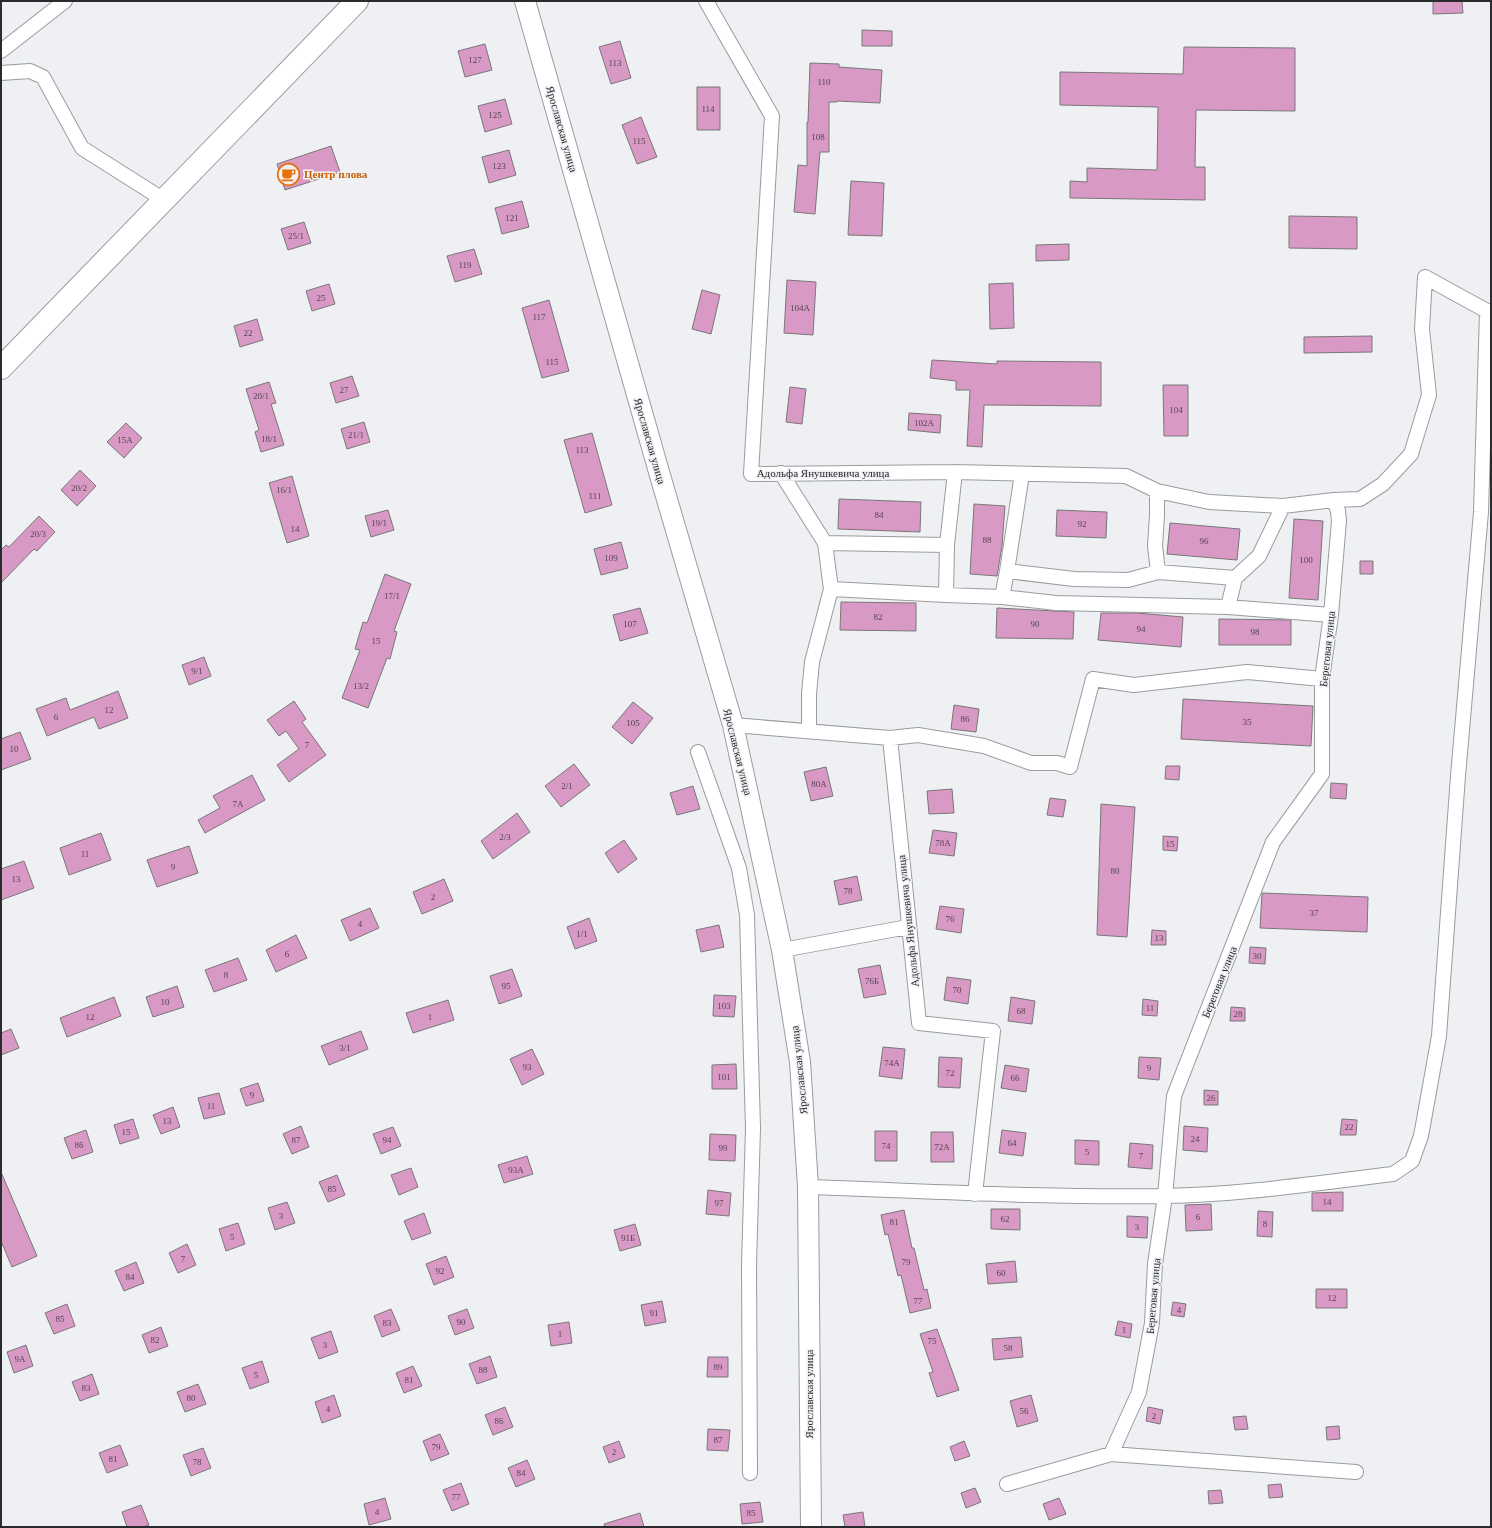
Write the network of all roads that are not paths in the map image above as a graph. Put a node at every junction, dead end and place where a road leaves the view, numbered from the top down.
1 (65, 1) edge
2 (356, 1) edge
3 (525, 1) edge
4 (706, 1) edge
5 (1, 51) edge
6 (1, 73) edge
7 (164, 200) junction
8 (1, 368) edge
9 (955, 472) junction
10 (781, 474) junction
11 (1022, 474) junction
12 (1157, 491) junction
13 (1334, 500) junction
14 (1283, 506) junction
15 (825, 542) junction
16 (947, 545) junction
17 (1007, 571) junction
18 (1158, 572) junction
19 (1235, 578) junction
20 (831, 589) junction
21 (946, 595) junction
22 (1002, 597) junction
23 (1228, 607) junction
24 (1331, 615) junction
25 (1322, 679) junction
26 (733, 725) junction
27 (809, 731) junction
28 (890, 738) junction
29 (698, 752) dead end
30 (908, 927) junction
31 (782, 950) junction
32 (808, 1187) junction
33 (975, 1194) junction
34 (1165, 1196) junction
35 (1111, 1454) junction
36 (1356, 1472) dead end
37 (750, 1473) dead end
38 (1007, 1484) dead end
39 (811, 1527) edge

1 - 5 street
2 - 7 highway
3 - 26 main road, Ярославская улица
4 - 10 street, Адольфа Янушкевича улица
6 - 7 street
7 - 8 highway
9 - 10 street, Адольфа Янушкевича улица
9 - 11 street, Адольфа Янушкевича улица
9 - 16 street
10 - 15 street
11 - 12 street, Адольфа Янушкевича улица
11 - 17 street
12 - 14 street, Адольфа Янушкевича улица
12 - 18 street
13 - 14 street, Адольфа Янушкевича улица
13 - 24 street, Береговая улица
13 - 34 street
14 - 19 street
15 - 16 street
15 - 20 street
16 - 21 street
17 - 18 street
17 - 22 street
18 - 19 street
19 - 23 street
20 - 21 street
20 - 27 street
21 - 22 street
22 - 23 street
23 - 24 street
24 - 25 street, Береговая улица
25 - 28 street
25 - 34 street, Береговая улица
26 - 27 street
26 - 31 main road, Ярославская улица
27 - 28 street
28 - 30 street, Адольфа Янушкевича улица
29 - 37 street
30 - 31 street
30 - 33 street, Адольфа Янушкевича улица
31 - 32 main road, Ярославская улица
32 - 33 street
32 - 39 main road, Ярославская улица
33 - 34 street
34 - 35 street, Береговая улица
35 - 36 street
35 - 38 street

